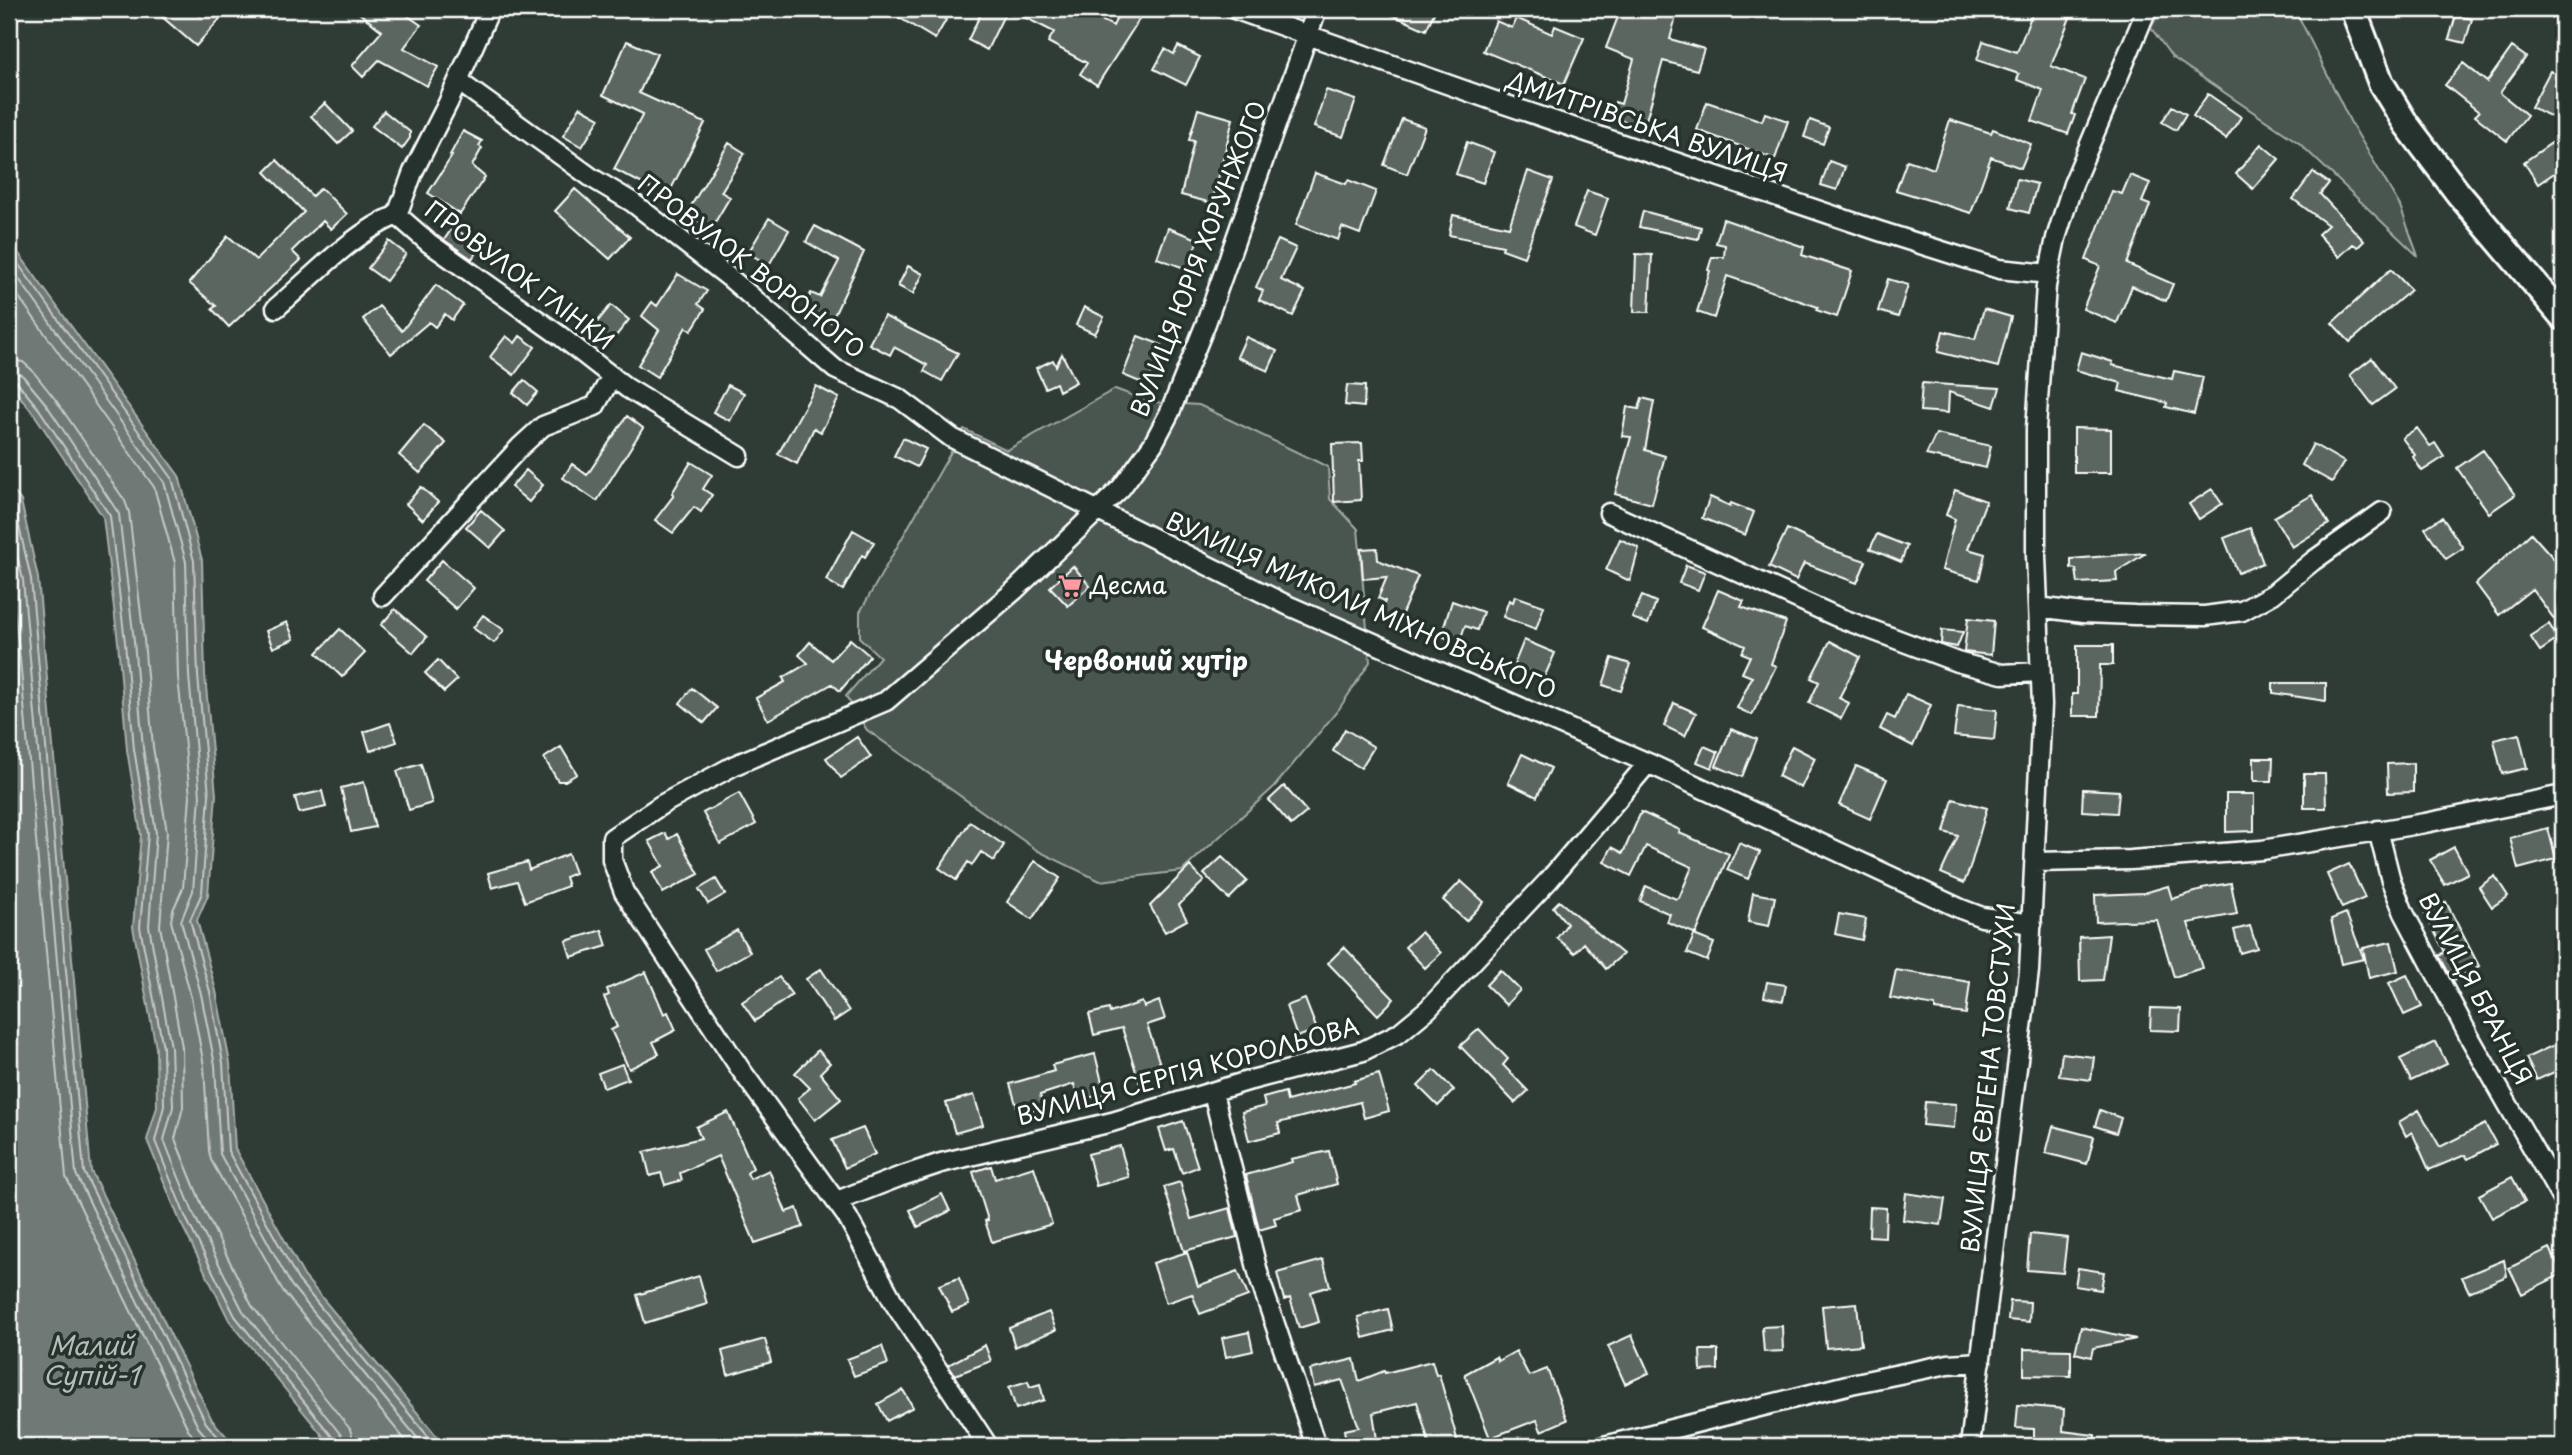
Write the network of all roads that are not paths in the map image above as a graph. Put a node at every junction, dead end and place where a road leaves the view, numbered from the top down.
1 (491, 9) edge
2 (1234, 9) edge
3 (1317, 9) edge
4 (2147, 9) edge
5 (2353, 9) edge
6 (1308, 34) junction
7 (458, 81) junction
8 (397, 215) junction
9 (2048, 274) junction
10 (276, 308) dead end
11 (2563, 317) edge
12 (612, 376) junction
13 (740, 456) dead end
14 (1099, 511) junction
15 (2382, 512) dead end
16 (1609, 513) dead end
17 (383, 596) dead end
18 (2038, 607) junction
19 (2040, 672) junction
20 (1648, 763) junction
21 (2563, 795) edge
22 (2378, 830) junction
23 (2035, 862) junction
24 (2032, 924) junction
25 (1213, 1093) junction
26 (837, 1201) junction
27 (2563, 1201) edge
28 (1981, 1363) junction
29 (988, 1446) edge
30 (1316, 1446) edge
31 (1604, 1446) edge
32 (1970, 1446) edge

1 - 7 street, ПРОВУЛОК ГЛІНКИ
2 - 6 street, ДМИТРІВСЬКА ВУЛИЦЯ
3 - 6 street, ВУЛИЦЯ ЮРІЯ ХОРУНЖОГО
4 - 9 street, ВУЛИЦЯ ЄВГЕНА ТОВСТУХИ
5 - 11 main road
6 - 9 street, ДМИТРІВСЬКА ВУЛИЦЯ
6 - 14 street, ВУЛИЦЯ ЮРІЯ ХОРУНЖОГО
7 - 8 street, ПРОВУЛОК ГЛІНКИ
7 - 14 street, ПРОВУЛОК ВОРОНОГО
8 - 10 street, ПРОВУЛОК ГЛІНКИ
8 - 12 street, ПРОВУЛОК ГЛІНКИ
9 - 18 street, ВУЛИЦЯ ЄВГЕНА ТОВСТУХИ
12 - 13 street, ПРОВУЛОК ГЛІНКИ
12 - 17 street, ПРОВУЛОК ГЛІНКИ
14 - 20 street, ВУЛИЦЯ МИКОЛИ МІХНОВСЬКОГО
14 - 26 street
15 - 18 street
16 - 19 street
18 - 19 street, ВУЛИЦЯ ЄВГЕНА ТОВСТУХИ
19 - 23 street, ВУЛИЦЯ ЄВГЕНА ТОВСТУХИ
20 - 24 street, ВУЛИЦЯ МИКОЛИ МІХНОВСЬКОГО
20 - 25 street, ВУЛИЦЯ СЕРГІЯ КОРОЛЬОВА
21 - 22 street
22 - 23 street
22 - 27 street, ВУЛИЦЯ БРАНЦЯ
23 - 24 street, ВУЛИЦЯ ЄВГЕНА ТОВСТУХИ
24 - 28 street, ВУЛИЦЯ ЄВГЕНА ТОВСТУХИ
25 - 26 street, ВУЛИЦЯ СЕРГІЯ КОРОЛЬОВА
25 - 30 street
26 - 29 street
28 - 31 street
28 - 32 street, ВУЛИЦЯ ЄВГЕНА ТОВСТУХИ

